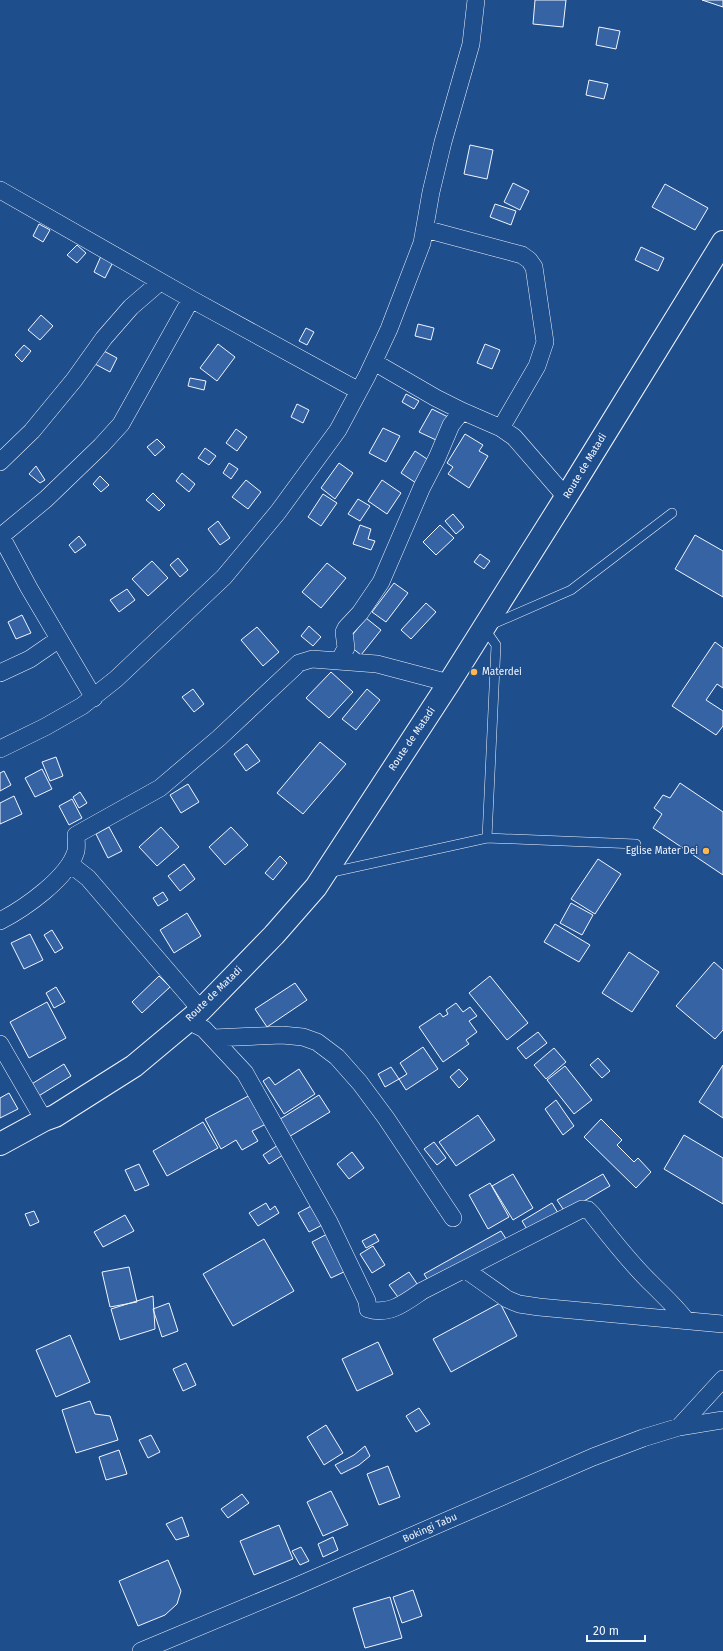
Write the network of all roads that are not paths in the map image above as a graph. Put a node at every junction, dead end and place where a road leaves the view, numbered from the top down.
1 (476, 0) edge
2 (0, 190) edge
3 (425, 230) junction
4 (723, 242) edge
5 (716, 264) edge
6 (160, 282) junction
7 (191, 299) junction
8 (374, 362) junction
9 (359, 391) junction
10 (462, 411) junction
11 (501, 428) junction
12 (0, 462) edge
13 (566, 497) junction
14 (672, 513) dead end
15 (1, 537) edge
16 (484, 628) junction
17 (59, 639) junction
18 (339, 661) junction
19 (0, 673) edge
20 (449, 684) junction
21 (94, 698) junction
22 (0, 749) edge
23 (487, 838) junction
24 (636, 844) dead end
25 (70, 864) junction
26 (324, 874) junction
27 (0, 921) edge
28 (195, 1015) junction
29 (213, 1038) junction
30 (0, 1044) edge
31 (44, 1120) junction
32 (0, 1144) edge
33 (453, 1218) dead end
34 (466, 1270) junction
35 (686, 1320) junction
36 (723, 1324) edge
37 (723, 1379) edge
38 (723, 1420) edge
39 (678, 1427) junction
40 (141, 1651) edge

1 - 3 street
2 - 6 street
3 - 8 street
3 - 11 street
4 - 5 highway, Route de Matadi
5 - 13 highway, Route de Matadi
6 - 7 street
6 - 12 street
7 - 9 street
7 - 15 street
8 - 9 street
8 - 10 street
9 - 21 street
10 - 11 street
10 - 18 street
11 - 13 street
13 - 16 highway, Route de Matadi
14 - 16 lane
15 - 17 street
16 - 20 highway, Route de Matadi
16 - 23 lane
17 - 19 street
17 - 21 street
18 - 20 street
18 - 25 street
20 - 26 highway, Route de Matadi
21 - 22 street
23 - 24 lane
23 - 26 lane
25 - 27 street
25 - 28 street
26 - 28 highway, Route de Matadi
28 - 29 street
28 - 31 highway, Route de Matadi
29 - 33 street
29 - 34 street
30 - 31 street
31 - 32 highway, Route de Matadi
34 - 35 street
34 - 35 street
35 - 36 street
37 - 39 street
38 - 39 street, Bokingi Tabu
39 - 40 street, Bokingi Tabu

